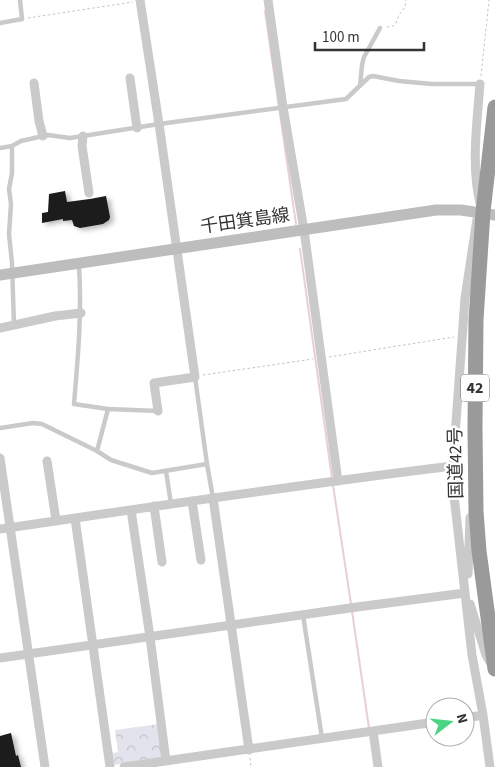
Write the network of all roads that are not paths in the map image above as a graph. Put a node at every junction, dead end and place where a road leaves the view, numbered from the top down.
1 (20, 0) edge
2 (268, 0) edge
3 (140, 1) edge
4 (0, 23) edge
5 (380, 28) road end
6 (130, 78) dead end
7 (34, 83) dead end
8 (480, 84) joint
9 (360, 86) junction
10 (283, 107) junction
11 (495, 107) edge
12 (159, 124) junction
13 (137, 128) junction
14 (43, 136) junction
15 (82, 136) junction
16 (12, 146) junction
17 (0, 148) edge
18 (90, 193) dead end
19 (487, 214) edge
20 (304, 230) junction
21 (176, 249) junction
22 (79, 264) junction
23 (12, 273) junction
24 (0, 275) edge
25 (81, 313) junction
26 (14, 326) junction
27 (0, 328) edge
28 (195, 377) junction
29 (108, 409) junction
30 (158, 411) joint
31 (0, 428) edge
32 (97, 451) junction
33 (0, 458) edge
34 (47, 461) dead end
35 (207, 464) junction
36 (453, 466) junction
37 (166, 471) junction
38 (338, 481) junction
39 (213, 498) junction
40 (192, 501) junction
41 (171, 504) junction
42 (154, 506) junction
43 (131, 510) junction
44 (476, 511) junction
45 (75, 518) junction
46 (56, 520) junction
47 (10, 527) junction
48 (0, 529) edge
49 (201, 560) dead end
50 (162, 562) dead end
51 (466, 593) junction
52 (303, 615) junction
53 (230, 625) junction
54 (150, 636) junction
55 (93, 644) junction
56 (29, 654) junction
57 (0, 658) edge
58 (494, 665) edge
59 (495, 669) edge
60 (483, 715) junction
61 (475, 716) edge
62 (425, 723) edge
63 (373, 731) junction
64 (322, 738) junction
65 (249, 750) junction
66 (169, 763) edge
67 (45, 767) edge
68 (110, 767) edge
69 (124, 767) edge
70 (378, 767) edge
71 (490, 767) edge

1 - 4 lane
2 - 10 street
3 - 12 street
5 - 9 lane
6 - 13 street
7 - 14 street
8 - 9 lane
8 - 19 street
9 - 10 lane
10 - 12 lane
10 - 20 street
11 - 19 highway, 国道42号 / 42
12 - 13 lane
12 - 21 street
13 - 15 lane
14 - 15 lane
14 - 16 lane
15 - 18 street
16 - 17 lane
16 - 23 lane
19 - 20 main road, 千田箕島線
19 - 36 street
19 - 44 highway, 国道42号 / 42
20 - 21 main road, 千田箕島線
20 - 38 street
21 - 22 main road, 千田箕島線
21 - 28 street
22 - 23 main road, 千田箕島線
22 - 25 lane
23 - 24 main road, 千田箕島線
23 - 26 lane
25 - 26 street
25 - 29 lane
26 - 27 street
28 - 30 street
28 - 35 lane
29 - 30 lane
29 - 32 lane
31 - 32 lane
32 - 37 lane
33 - 47 street
34 - 46 street
35 - 37 lane
35 - 39 lane
36 - 38 street
36 - 51 street
37 - 41 lane
38 - 39 street
39 - 40 street
39 - 53 street
40 - 41 street
40 - 49 street
41 - 42 street
42 - 43 street
42 - 50 street
43 - 45 street
43 - 54 street
44 - 51 street
44 - 58 highway, 国道42号 / 42
45 - 46 street
45 - 55 street
46 - 47 street
47 - 48 street
47 - 56 street
51 - 52 street
51 - 58 street
51 - 60 street
52 - 53 street
52 - 64 lane
53 - 54 street
53 - 65 street
54 - 55 street
54 - 66 street
55 - 56 street
55 - 68 street
56 - 57 street
56 - 67 street
58 - 59 highway, 国道42号 / 42
60 - 61 street
60 - 71 street
62 - 63 street
63 - 64 street
63 - 70 street
64 - 65 street
65 - 66 street
66 - 69 street

